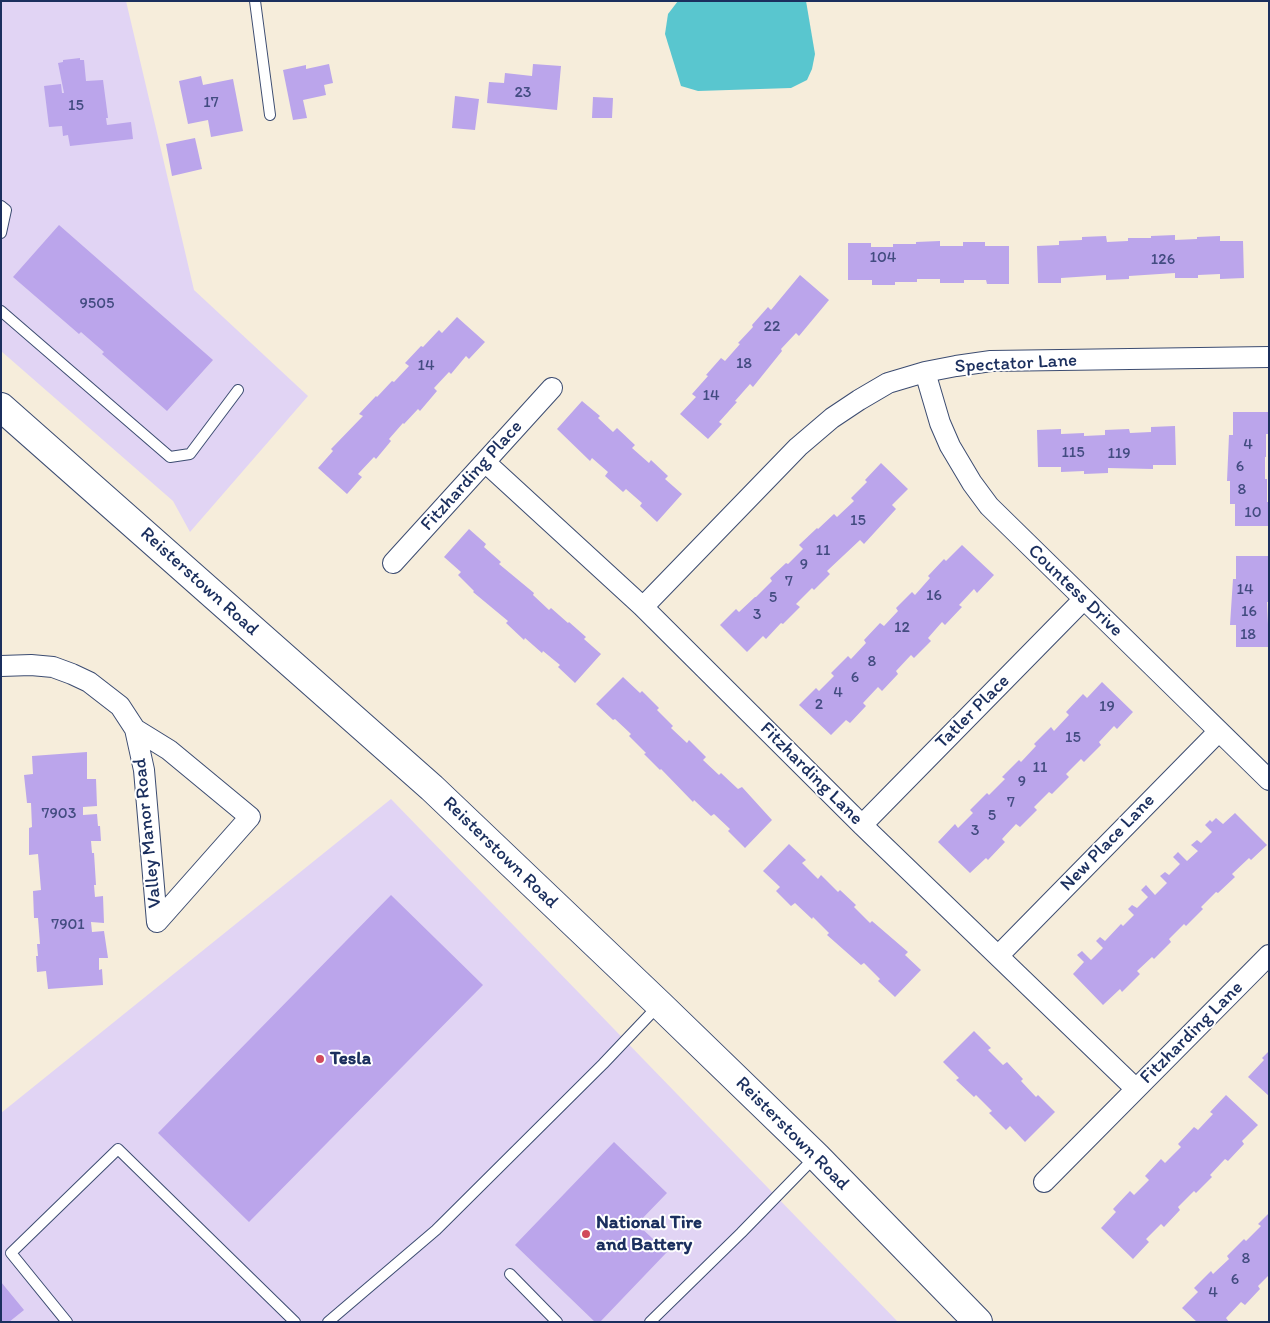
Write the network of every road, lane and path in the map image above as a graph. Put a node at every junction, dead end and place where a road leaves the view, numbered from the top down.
1 (255, 1) edge
2 (270, 115) dead end
3 (1, 206) edge
4 (1, 232) edge
5 (1, 312) edge
6 (1269, 356) edge
7 (925, 372) junction
8 (552, 388) dead end
9 (238, 390) dead end
10 (1, 407) edge
11 (485, 462) junction
12 (393, 563) dead end
13 (1084, 599) junction
14 (643, 607) junction
15 (1, 666) edge
16 (135, 729) junction
17 (1218, 731) junction
18 (1269, 780) edge
19 (862, 825) junction
20 (1269, 955) edge
21 (998, 956) junction
22 (660, 1005) junction
23 (1136, 1089) junction
24 (816, 1156) junction
25 (1044, 1182) dead end
26 (510, 1274) dead end
27 (67, 1322) edge
28 (295, 1322) edge
29 (328, 1322) edge
30 (557, 1322) edge
31 (650, 1322) edge
32 (978, 1322) edge

1 - 2 lane
3 - 4 lane
5 - 9 lane
6 - 7 street, Spectator Lane
7 - 13 street, Countess Drive
7 - 14 street, Spectator Lane
8 - 11 street, Fitzharding Place
10 - 22 main road, Reisterstown Road
11 - 12 street, Fitzharding Place
11 - 14 street, Fitzharding Lane
13 - 17 street, Countess Drive
13 - 19 street, Tatler Place
14 - 19 street, Fitzharding Lane
15 - 16 street, Valley Manor Road
16 - 16 street, Valley Manor Road
17 - 18 street, Countess Drive
17 - 21 street, New Place Lane
19 - 21 street, Fitzharding Lane
20 - 23 street, Fitzharding Lane
21 - 23 street, Fitzharding Lane
22 - 24 main road, Reisterstown Road
22 - 29 lane
23 - 25 street, Fitzharding Lane
24 - 31 lane
24 - 32 main road, Reisterstown Road
26 - 30 lane
27 - 28 lane

